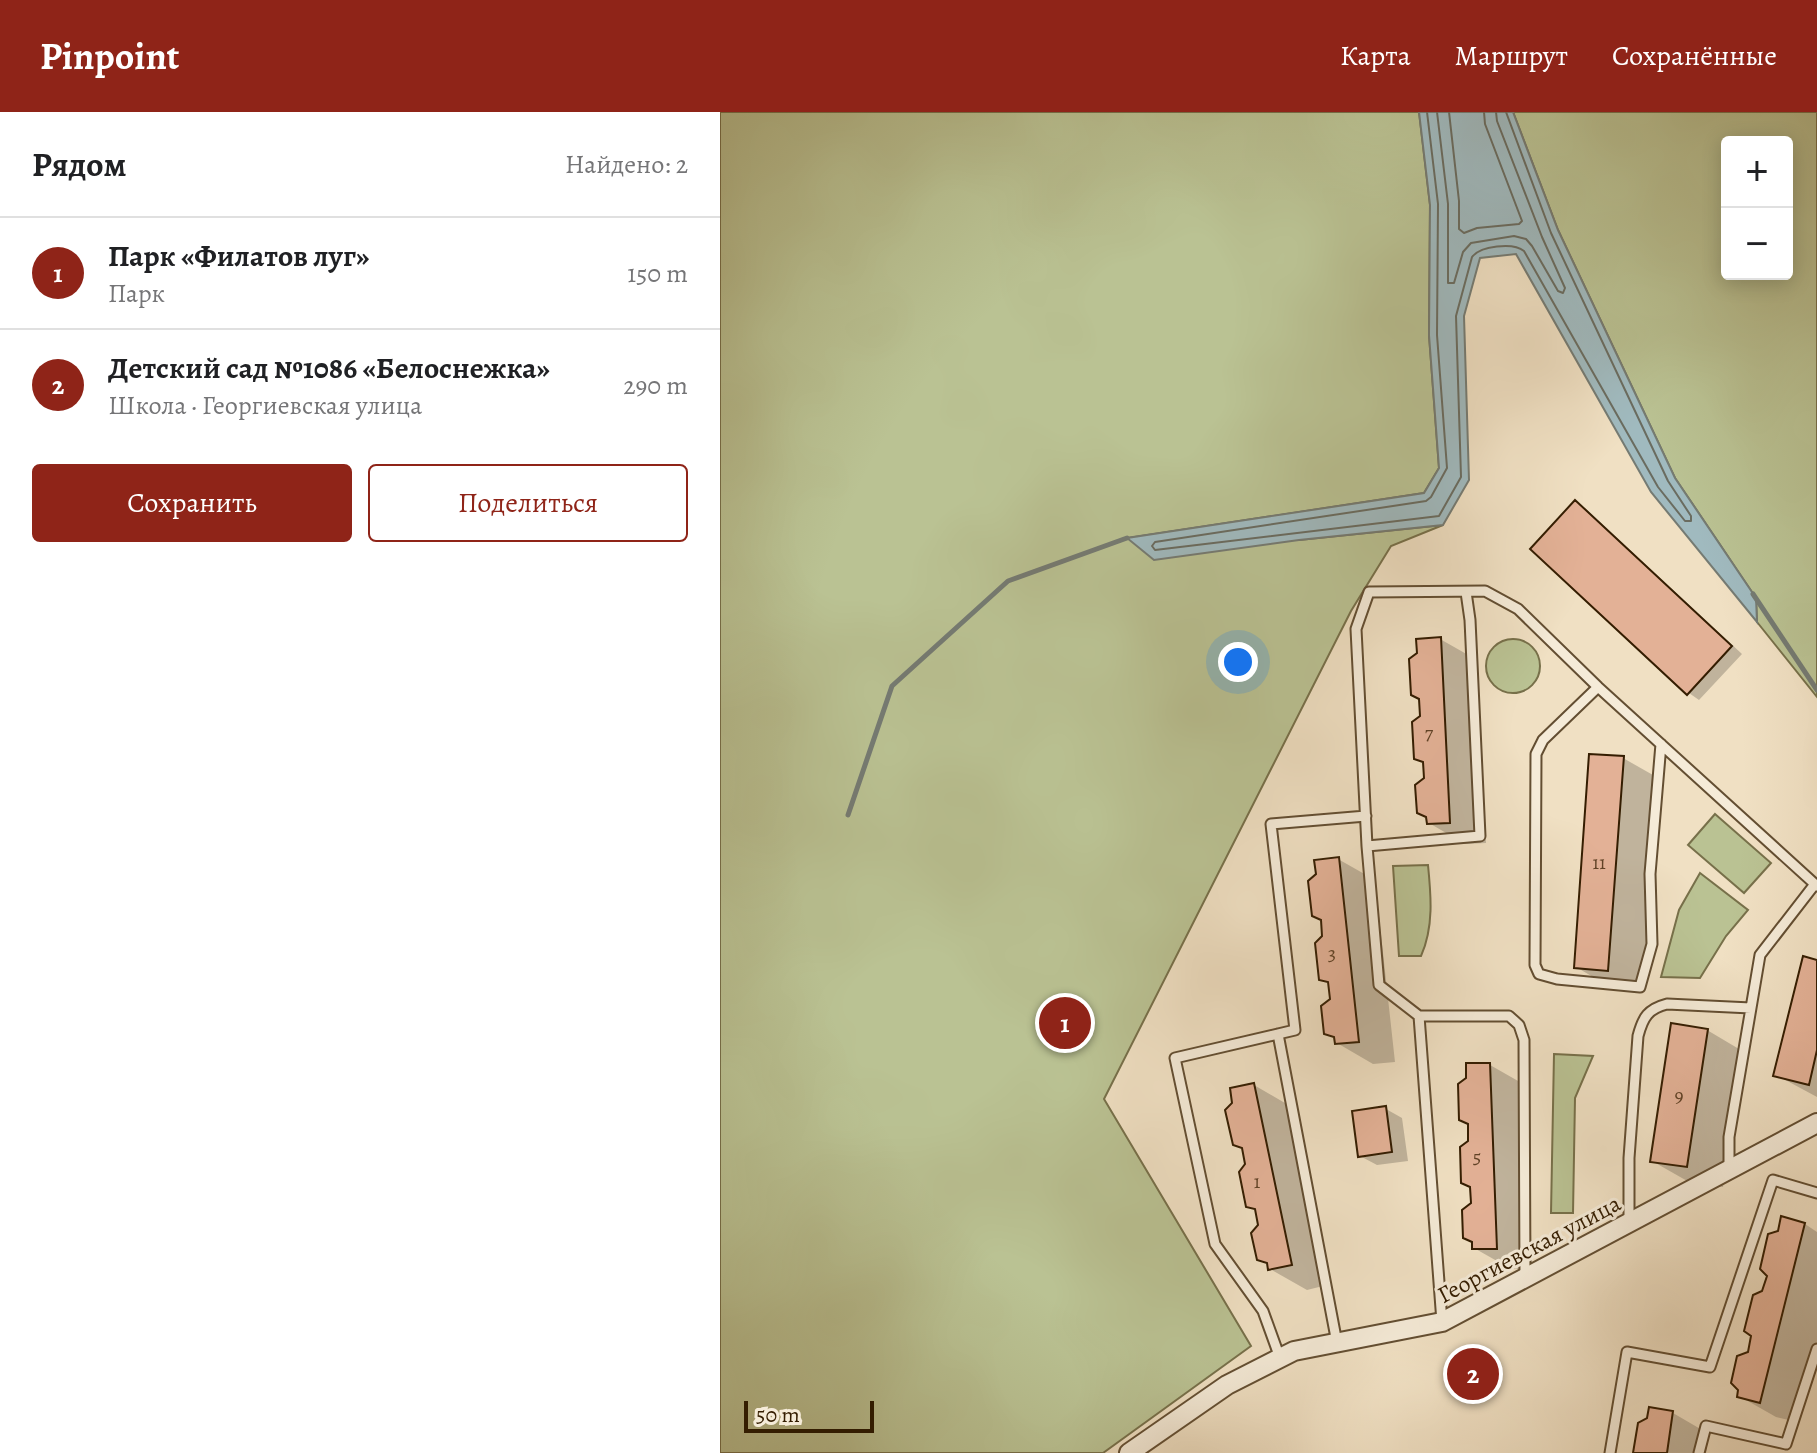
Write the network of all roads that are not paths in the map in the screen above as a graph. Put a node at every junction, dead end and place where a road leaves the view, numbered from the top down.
1 (1466, 592) junction
2 (1598, 687) junction
3 (1661, 744) junction
4 (1366, 816) junction
5 (1367, 846) junction
6 (1816, 885) edge
7 (1751, 1008) junction
8 (1419, 1016) junction
9 (1278, 1034) junction
10 (1817, 1123) edge
11 (1729, 1170) junction
12 (1817, 1193) edge
13 (1629, 1223) junction
14 (1525, 1278) junction
15 (1442, 1322) junction
16 (1337, 1343) junction
17 (1817, 1349) edge
18 (1280, 1358) junction
19 (1129, 1453) edge
20 (1610, 1453) edge
21 (1699, 1453) edge

1 - 2 lane
1 - 4 lane
1 - 5 lane
2 - 3 lane
2 - 3 lane
3 - 6 lane
4 - 5 lane
4 - 9 lane
5 - 8 lane
6 - 7 lane
7 - 11 lane
7 - 13 lane
8 - 14 lane
8 - 15 lane
9 - 16 lane
9 - 18 lane
10 - 11 street, Георгиевская улица
11 - 13 street, Георгиевская улица
12 - 20 lane
13 - 14 street, Георгиевская улица
14 - 15 street, Георгиевская улица
15 - 16 street, Георгиевская улица
16 - 18 street, Георгиевская улица
17 - 21 lane
18 - 19 street, Георгиевская улица

